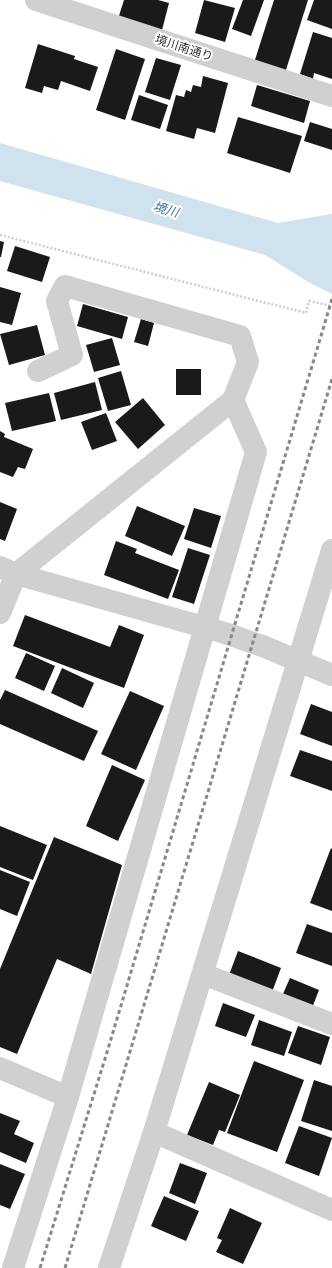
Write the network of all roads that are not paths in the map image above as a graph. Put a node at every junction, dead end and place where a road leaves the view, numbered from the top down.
1 (36, 0) edge
2 (332, 96) edge
3 (38, 371) dead end
4 (233, 400) junction
5 (332, 550) edge
6 (8, 571) edge
7 (0, 613) edge
8 (205, 628) junction
9 (299, 661) junction
10 (332, 675) edge
11 (203, 974) junction
12 (332, 1024) edge
13 (0, 1068) edge
14 (68, 1097) junction
15 (154, 1132) junction
16 (332, 1210) edge
17 (13, 1268) edge
18 (108, 1268) edge

1 - 2 street, 境川南通り
3 - 4 street
4 - 6 street
4 - 8 street
5 - 9 street
6 - 7 street
6 - 8 street
8 - 9 street
8 - 14 street
9 - 10 street
9 - 11 street
11 - 12 street
11 - 15 street
13 - 14 street
14 - 17 street
15 - 16 street
15 - 18 street

